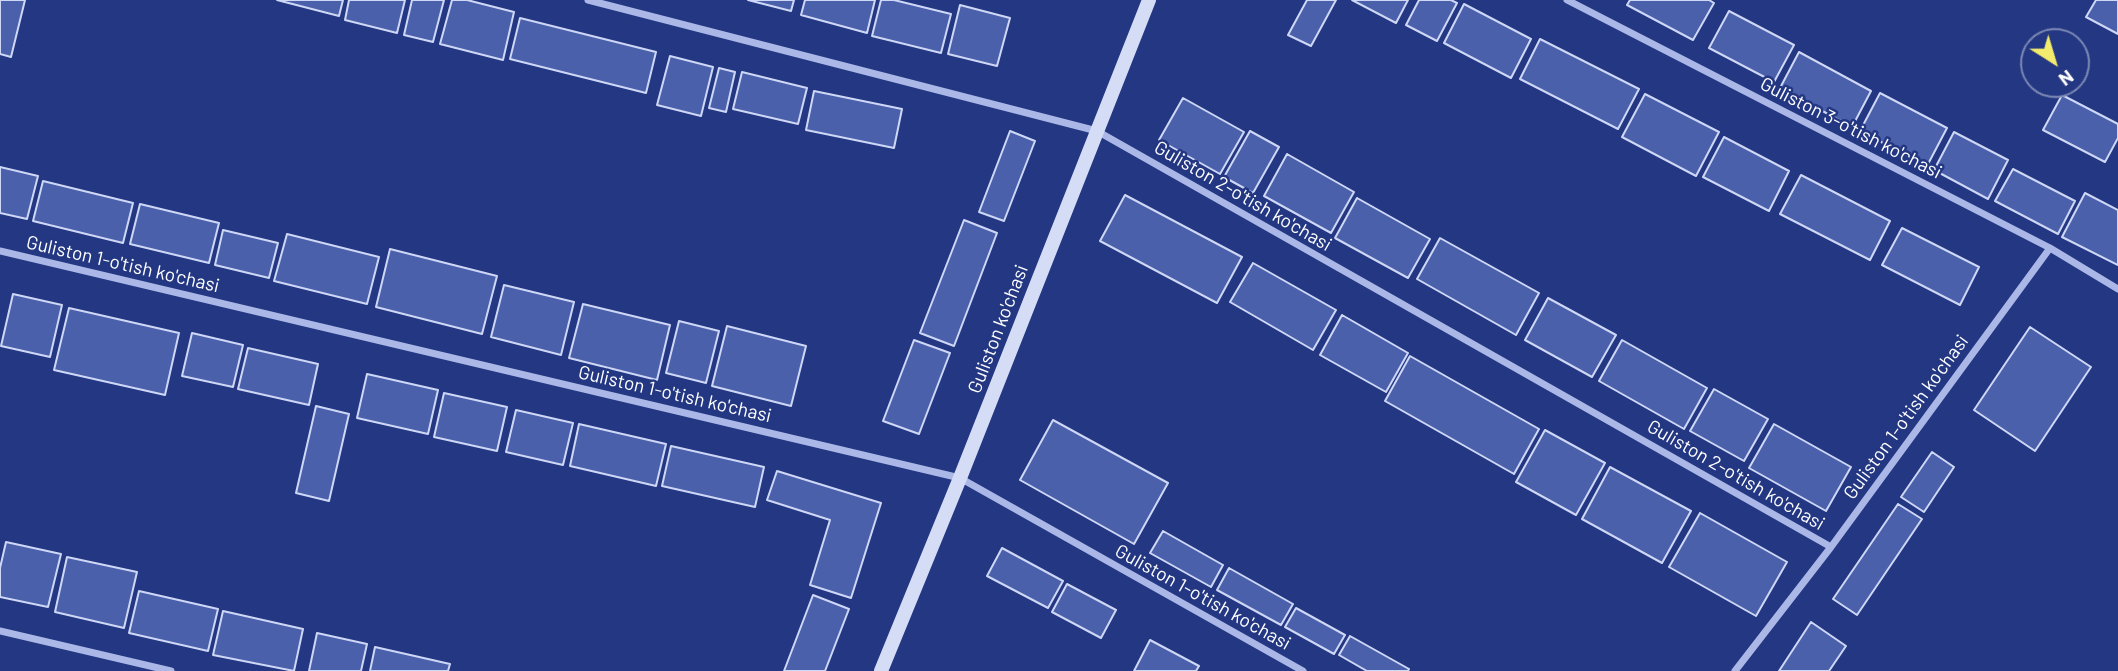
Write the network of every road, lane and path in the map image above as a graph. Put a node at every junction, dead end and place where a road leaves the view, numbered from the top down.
1 (588, 0) edge
2 (1149, 0) edge
3 (1567, 0) edge
4 (1097, 131) junction
5 (2050, 248) junction
6 (0, 251) edge
7 (2118, 289) edge
8 (960, 478) junction
9 (1831, 547) junction
10 (0, 631) edge
11 (171, 671) edge
12 (881, 671) edge
13 (1303, 671) edge
14 (1735, 671) edge

1 - 4 street, Guliston 2-o'tish ko'chasi
2 - 4 main road, Guliston ko'chasi
3 - 5 street, Guliston 3-o'tish ko'chasi
4 - 8 main road, Guliston ko'chasi
4 - 9 street, Guliston 2-o'tish ko'chasi
5 - 7 street, Guliston 3-o'tish ko'chasi
5 - 9 street, Guliston 1-o'tish ko'chasi
6 - 8 street, Guliston 1-o'tish ko'chasi
8 - 12 main road, Guliston ko'chasi
8 - 13 street, Guliston 1-o'tish ko'chasi
9 - 14 street, Guliston 1-o'tish ko'chasi
10 - 11 street

